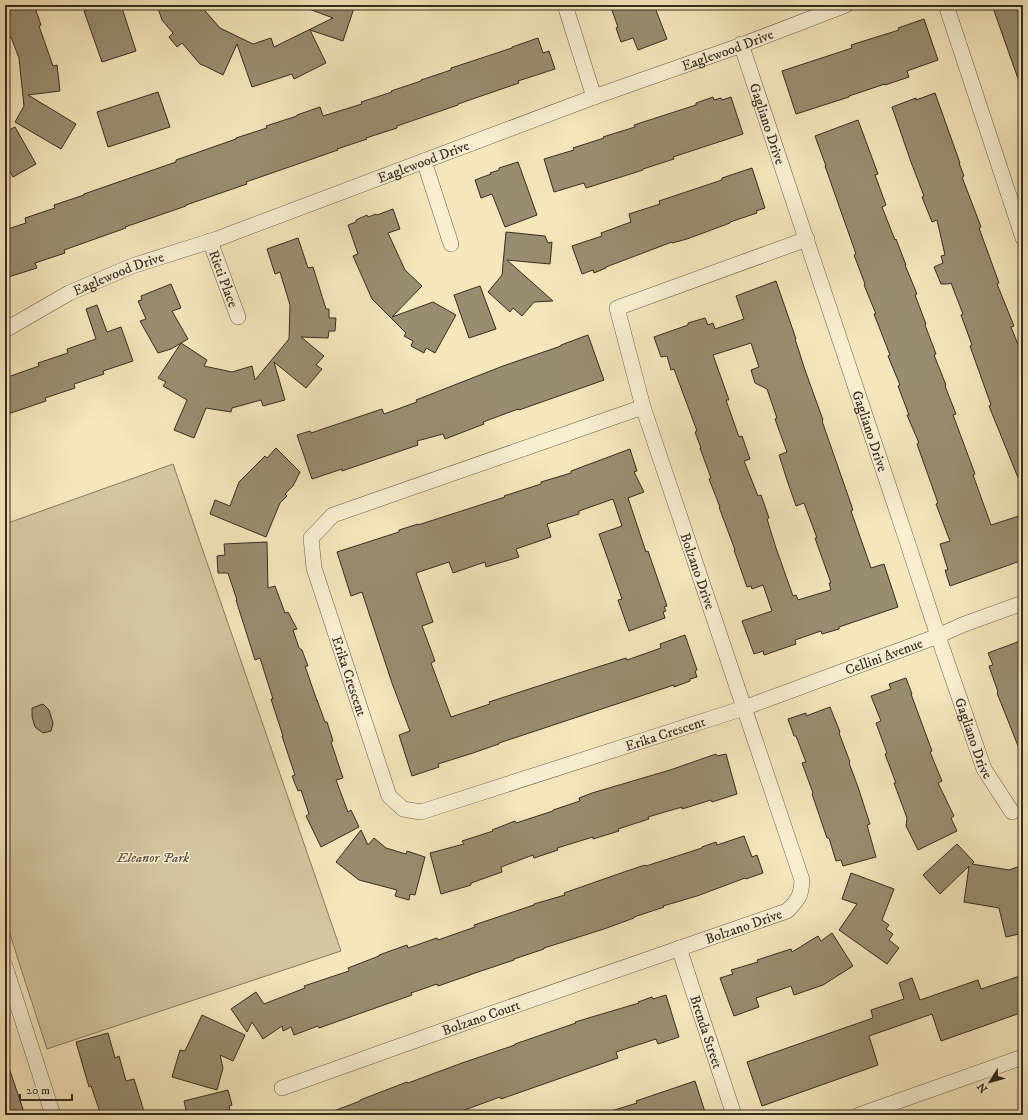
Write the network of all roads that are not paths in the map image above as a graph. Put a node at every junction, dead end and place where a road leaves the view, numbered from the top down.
1 (565, 5) edge
2 (846, 5) edge
3 (946, 5) edge
4 (741, 44) junction
5 (594, 97) junction
6 (424, 161) junction
7 (1023, 238) edge
8 (807, 239) junction
9 (210, 241) junction
10 (451, 244) dead end
11 (238, 317) dead end
12 (5, 330) edge
13 (643, 407) junction
14 (1023, 603) edge
15 (938, 636) junction
16 (744, 708) junction
17 (1012, 812) dead end
18 (679, 948) junction
19 (5, 966) edge
20 (1023, 1057) edge
21 (282, 1088) dead end
22 (53, 1115) edge
23 (734, 1115) edge
24 (859, 1115) edge

1 - 5 street
2 - 4 street, Eaglewood Drive
3 - 7 street
4 - 5 street, Eaglewood Drive
4 - 8 street, Gagliano Drive
5 - 6 street, Eaglewood Drive
6 - 9 street, Eaglewood Drive
6 - 10 street
8 - 13 street, Bolzano Drive
8 - 15 street, Gagliano Drive
9 - 11 street, Rieti Place
9 - 12 street, Eaglewood Drive
13 - 16 street, Bolzano Drive
13 - 16 street, Erika Crescent
14 - 15 street, Cellini Avenue
15 - 16 street, Cellini Avenue
15 - 17 street, Gagliano Drive
16 - 18 street, Bolzano Drive
18 - 21 street, Bolzano Court
18 - 23 street, Brenda Street
19 - 22 street
20 - 24 street

